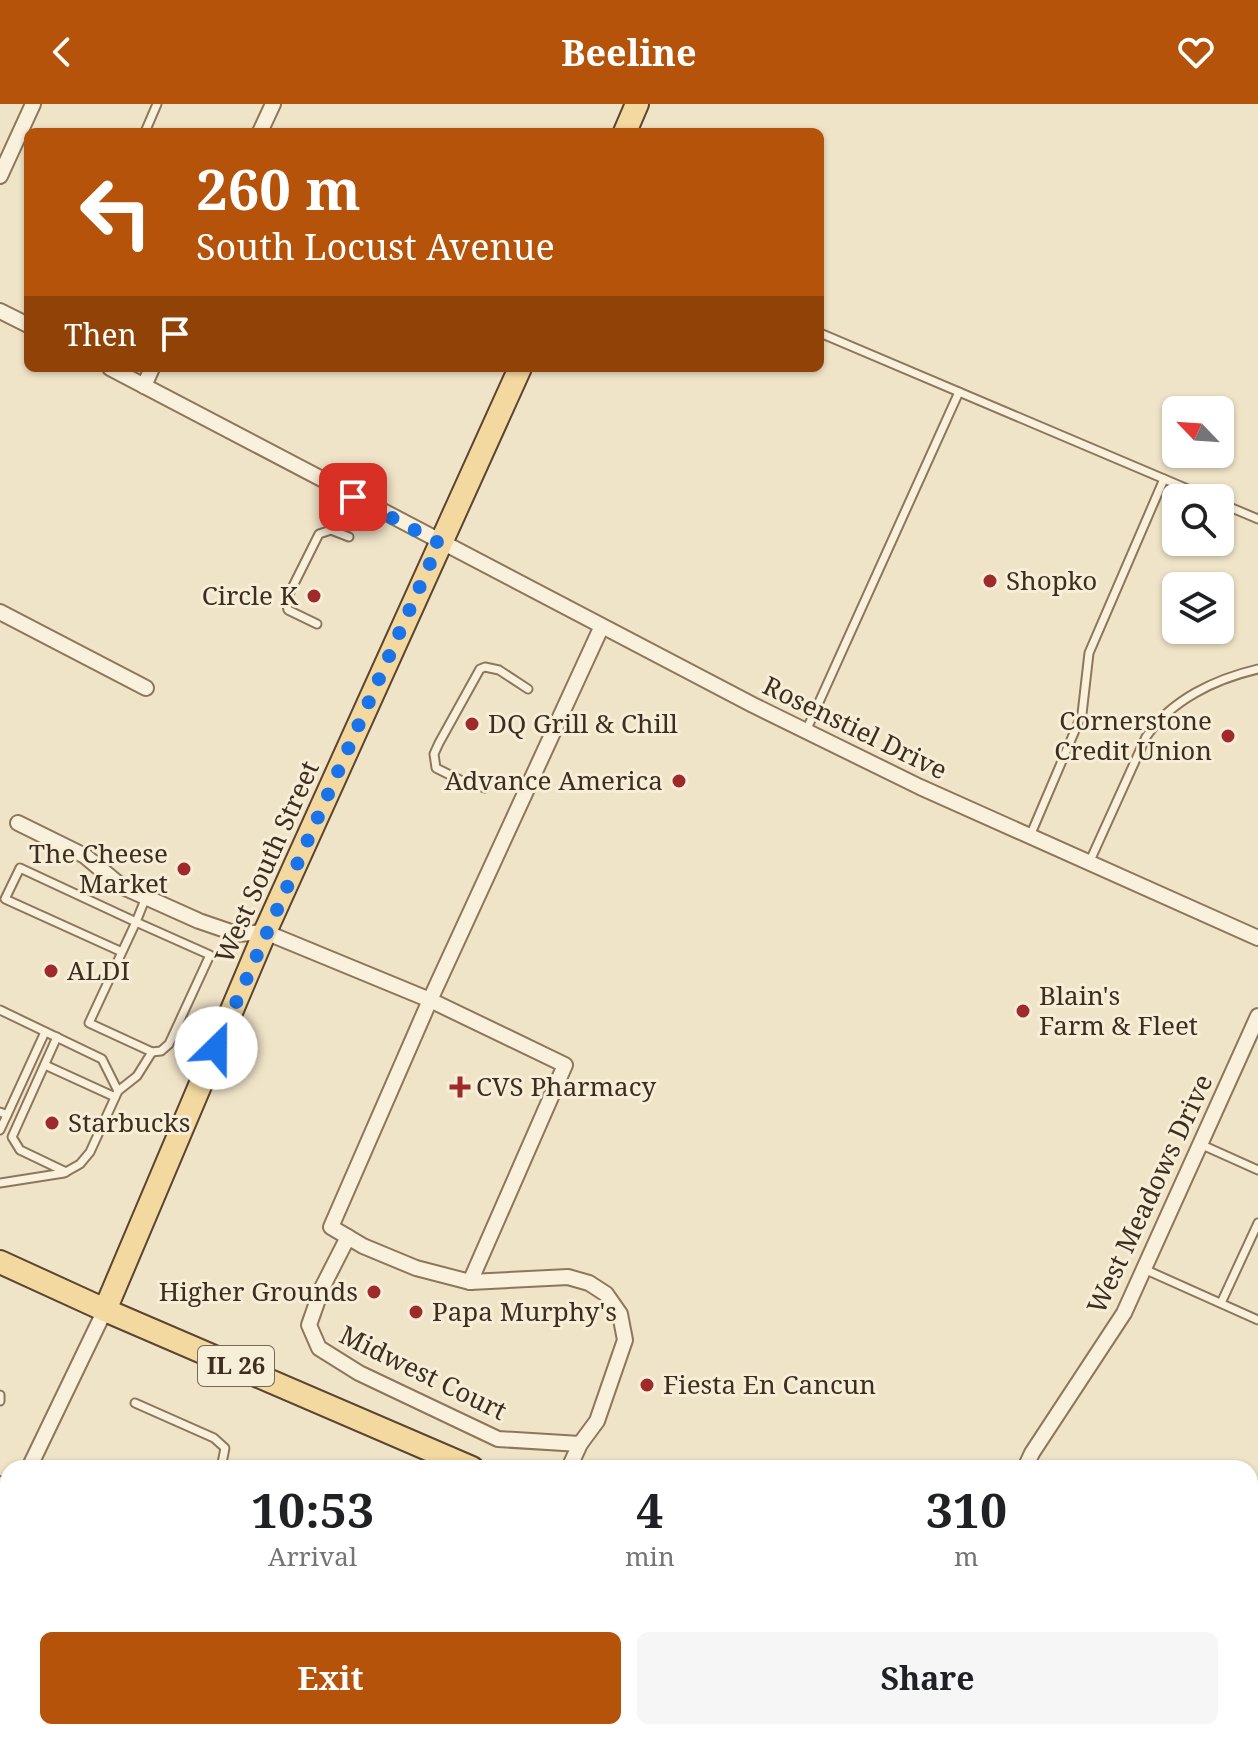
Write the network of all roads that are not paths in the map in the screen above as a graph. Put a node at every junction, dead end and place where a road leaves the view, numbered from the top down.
1 (33, 104) edge
2 (157, 104) edge
3 (273, 104) edge
4 (637, 104) edge
5 (147, 128) edge
6 (262, 128) edge
7 (627, 128) edge
8 (0, 176) edge
9 (0, 311) edge
10 (24, 323) edge
11 (824, 335) edge
12 (118, 372) edge
13 (150, 372) edge
14 (518, 372) edge
15 (144, 386) junction
16 (959, 392) junction
17 (1164, 479) junction
18 (1176, 484) edge
19 (1234, 509) edge
20 (1258, 519) edge
21 (349, 537) dead end
22 (439, 543) junction
23 (0, 612) edge
24 (317, 624) dead end
25 (601, 628) junction
26 (1258, 669) edge
27 (146, 688) dead end
28 (528, 689) dead end
29 (806, 731) junction
30 (485, 788) dead end
31 (18, 823) dead end
32 (1030, 836) junction
33 (1089, 863) junction
34 (146, 897) junction
35 (136, 922) junction
36 (265, 932) junction
37 (1258, 938) edge
38 (122, 952) junction
39 (430, 1000) junction
40 (0, 1010) edge
41 (1258, 1016) edge
42 (45, 1032) junction
43 (57, 1037) junction
44 (152, 1052) junction
45 (45, 1065) junction
46 (116, 1094) junction
47 (4, 1113) edge
48 (0, 1130) edge
49 (1200, 1144) junction
50 (1258, 1170) edge
51 (66, 1172) junction
52 (0, 1183) edge
53 (1258, 1223) edge
54 (348, 1237) junction
55 (0, 1262) edge
56 (1144, 1269) junction
57 (470, 1282) junction
58 (1221, 1303) junction
59 (105, 1310) junction
60 (1258, 1320) edge
61 (135, 1403) dead end
62 (580, 1444) junction
63 (33, 1460) edge
64 (223, 1460) edge
65 (453, 1460) edge
66 (573, 1460) edge
67 (1029, 1460) edge

1 - 8 street
2 - 5 lane
3 - 6 street
4 - 7 main road
9 - 10 street
11 - 16 lane
12 - 15 street, Rosenstiel Drive
13 - 15 street
14 - 22 main road, West South Street
15 - 22 street, Rosenstiel Drive
16 - 17 lane
16 - 29 lane
17 - 18 lane
17 - 32 lane
19 - 20 lane
21 - 24 lane
22 - 25 street, Rosenstiel Drive
22 - 36 main road, West South Street
23 - 27 street
25 - 29 street, Rosenstiel Drive
25 - 39 street
26 - 33 lane
28 - 30 lane
29 - 32 street, Rosenstiel Drive
31 - 34 street
32 - 33 street, Rosenstiel Drive
33 - 37 street, Rosenstiel Drive
34 - 35 lane
34 - 36 street
35 - 38 lane
35 - 38 lane
35 - 44 lane
36 - 39 street
36 - 59 main road, West South Street
38 - 44 lane
39 - 54 street
39 - 57 street
40 - 42 lane
41 - 49 street, West Meadows Drive
42 - 43 lane
42 - 47 lane
43 - 45 lane
43 - 46 lane
44 - 46 lane
45 - 46 lane
45 - 51 lane
46 - 51 lane
47 - 48 lane
49 - 50 lane
49 - 56 street, West Meadows Drive
51 - 52 lane
53 - 58 lane
54 - 57 street
54 - 62 street, Midwest Court
55 - 59 main road, IL 26
56 - 58 lane
56 - 67 street, West Meadows Drive
57 - 62 street
58 - 60 lane
59 - 63 street, West South Street
59 - 65 main road, IL 26
61 - 64 lane
62 - 66 street

